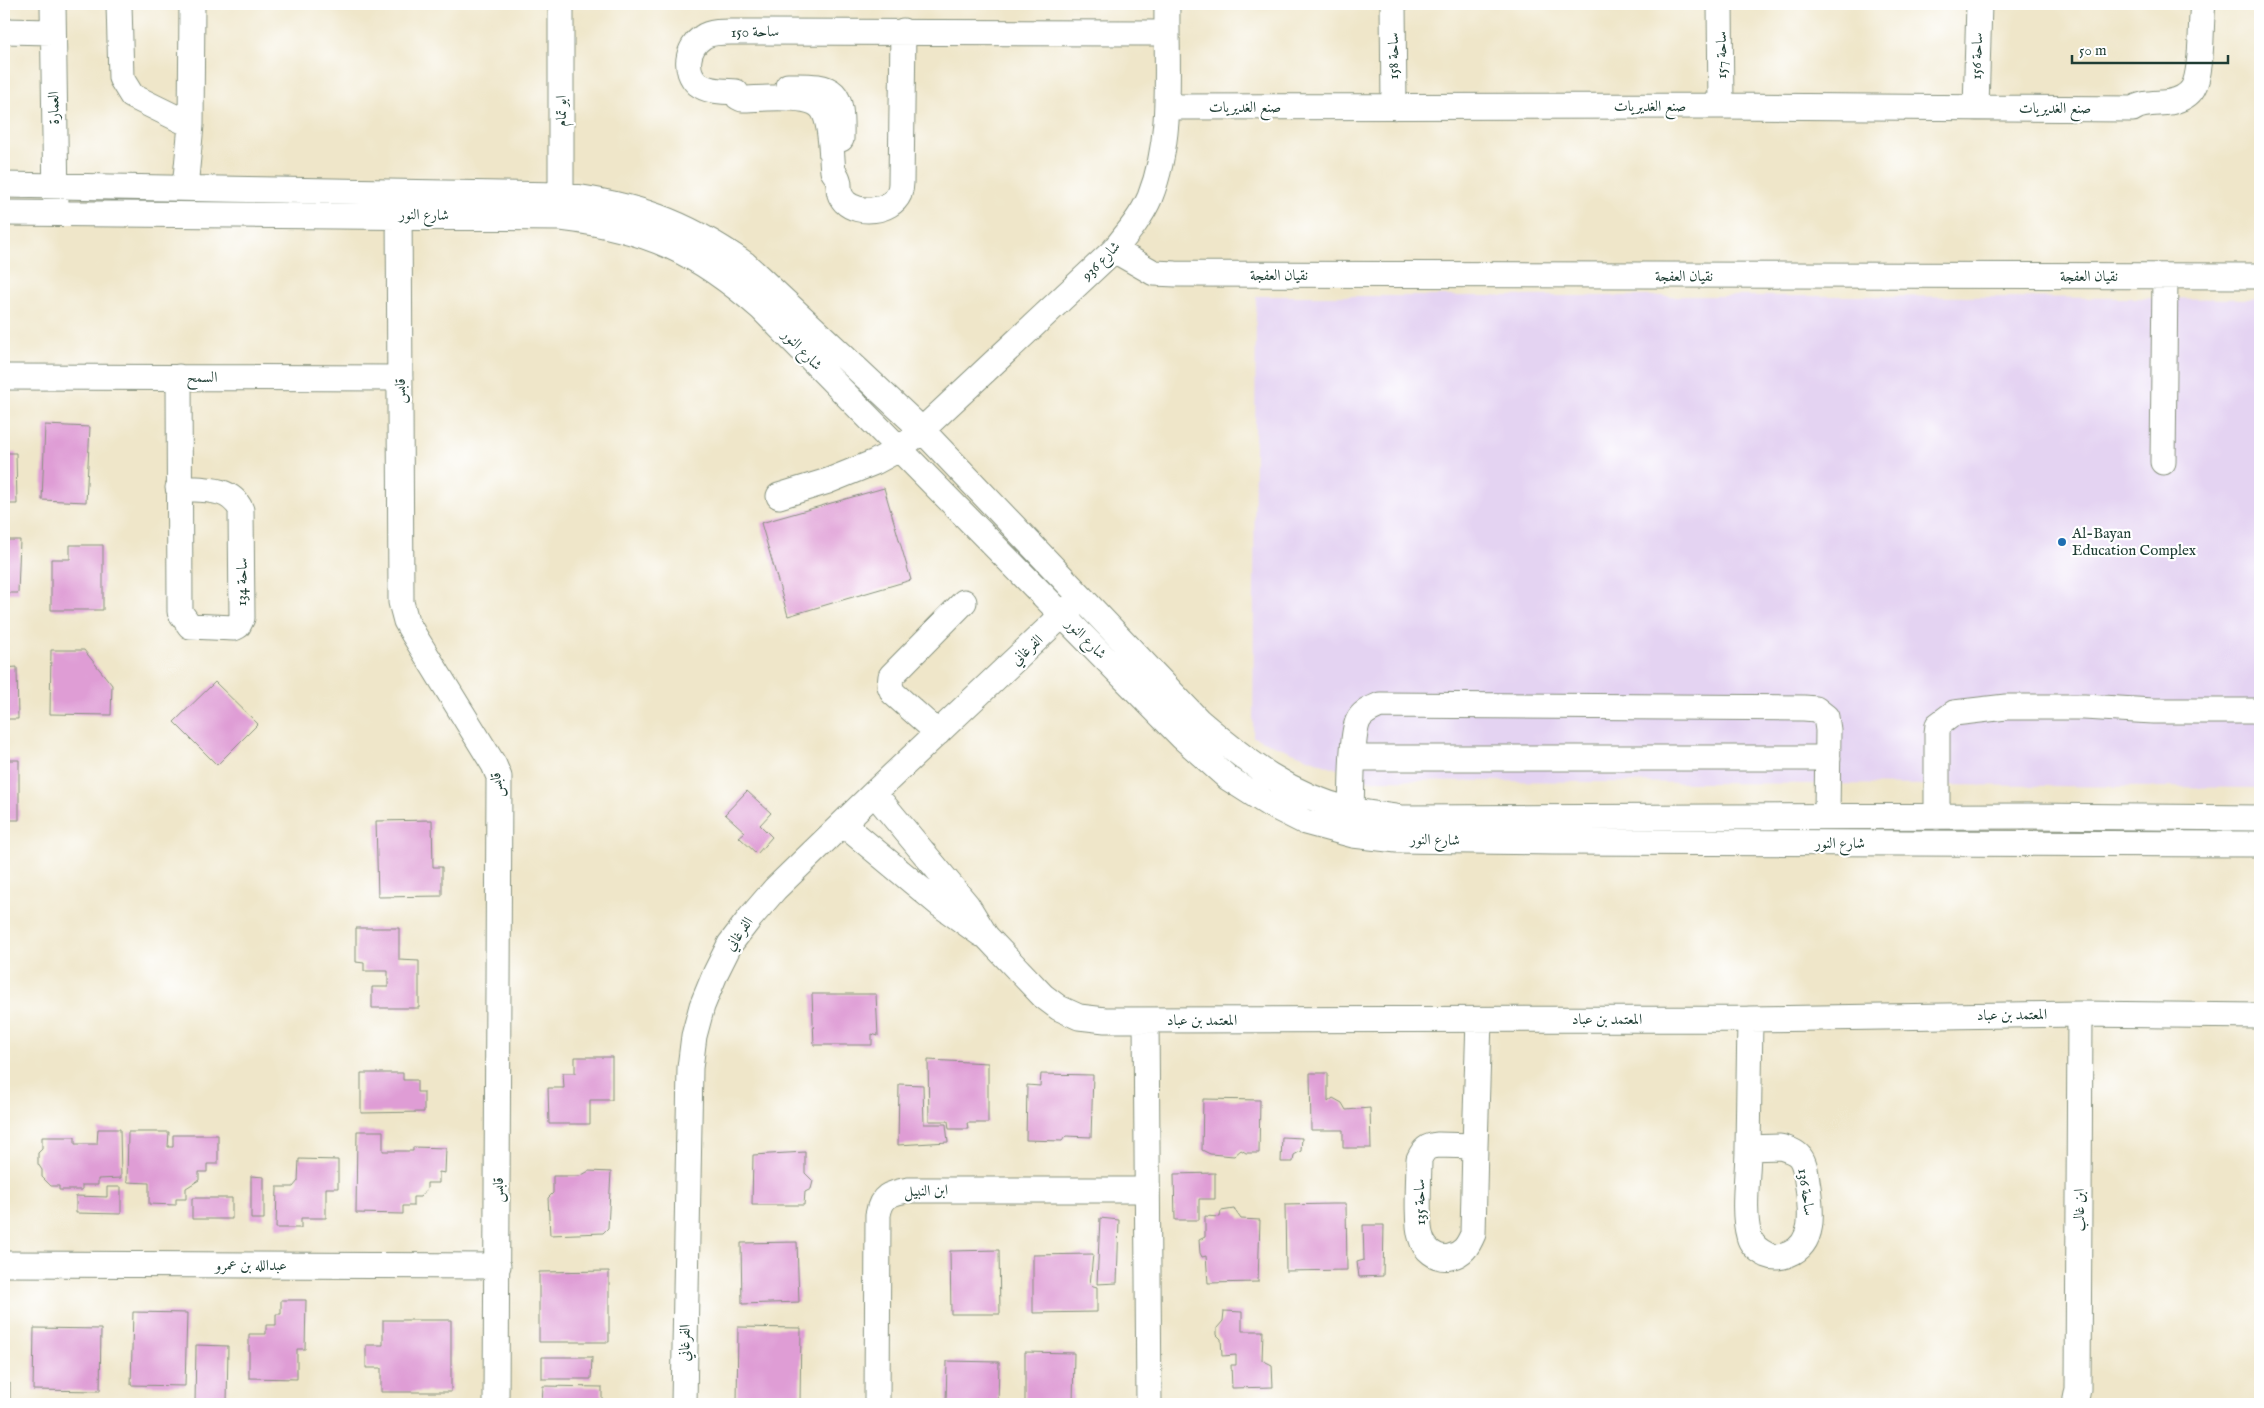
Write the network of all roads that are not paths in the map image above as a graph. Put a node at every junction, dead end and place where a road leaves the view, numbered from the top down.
1 (53, 4) edge
2 (119, 4) edge
3 (192, 4) edge
4 (561, 4) edge
5 (1166, 4) edge
6 (1380, 4) edge
7 (1393, 4) edge
8 (1708, 4) edge
9 (1720, 4) edge
10 (1979, 4) edge
11 (1994, 4) edge
12 (2203, 4) edge
13 (2211, 4) edge
14 (4, 30) edge
15 (904, 31) junction
16 (52, 32) junction
17 (1166, 33) junction
18 (1714, 106) junction
19 (1168, 107) junction
20 (1386, 107) junction
21 (1984, 108) junction
22 (2133, 109) junction
23 (191, 125) junction
24 (4, 185) edge
25 (56, 185) junction
26 (185, 188) junction
27 (399, 204) junction
28 (561, 206) junction
29 (4, 212) edge
30 (56, 212) junction
31 (1114, 250) junction
32 (2165, 276) junction
33 (2260, 276) edge
34 (4, 377) edge
35 (179, 377) junction
36 (400, 378) junction
37 (922, 430) junction
38 (899, 449) junction
39 (2163, 462) dead end
40 (178, 488) junction
41 (779, 496) dead end
42 (1081, 597) junction
43 (964, 602) dead end
44 (1063, 616) junction
45 (2260, 711) edge
46 (938, 733) junction
47 (1354, 758) junction
48 (1828, 758) junction
49 (874, 793) junction
50 (1351, 810) junction
51 (1831, 816) junction
52 (1937, 817) junction
53 (2260, 818) edge
54 (843, 824) junction
55 (1836, 843) junction
56 (2260, 844) edge
57 (986, 936) junction
58 (2080, 1014) junction
59 (2260, 1016) edge
60 (1750, 1019) junction
61 (1146, 1020) junction
62 (1479, 1020) junction
63 (1475, 1146) dead end
64 (1748, 1148) dead end
65 (1146, 1190) junction
66 (4, 1264) edge
67 (498, 1266) junction
68 (496, 1404) edge
69 (684, 1404) edge
70 (877, 1404) edge
71 (1148, 1404) edge
72 (2075, 1404) edge

1 - 16 street, العمارة
2 - 23 street
3 - 23 street
4 - 28 street, ابو تمام
5 - 17 street, شارع 936
6 - 20 street, ساحة 158
7 - 20 street, ساحة 158
8 - 18 street, ساحة 157
9 - 18 street, ساحة 157
10 - 21 street, ساحة 156
11 - 21 street, ساحة 156
12 - 22 street, صنع الغديريات
13 - 22 street, صنع الغديريات
14 - 16 street
15 - 15 street, ساحة 150
15 - 17 street, ساحة 150
16 - 25 street, العمارة
17 - 19 street, شارع 936
18 - 20 street, صنع الغديريات
18 - 21 street, صنع الغديريات
19 - 20 street, صنع الغديريات
19 - 31 street, شارع 936
21 - 22 street, صنع الغديريات
23 - 26 street
24 - 25 street, شارع النور
25 - 26 street, شارع النور
25 - 30 street, العمارة
26 - 27 street, شارع النور
27 - 28 street, شارع النور
27 - 30 street, شارع النور
27 - 36 street, قابس
28 - 37 street, شارع النور
28 - 38 street, شارع النور
29 - 30 street, شارع النور
31 - 32 street, نقيان العفجة
31 - 37 street, شارع 936
32 - 33 street, نقيان العفجة
32 - 39 street
34 - 35 street, السمح
35 - 36 street, السمح
35 - 40 street, ساحة 134
36 - 67 street, قابس
37 - 38 street, شارع 936
37 - 42 street, شارع النور
38 - 41 street, شارع 936
38 - 44 street, شارع النور
40 - 40 street, ساحة 134
42 - 44 street, الفرغاني
42 - 50 street, شارع النور
43 - 46 street
44 - 46 street, الفرغاني
44 - 55 street, شارع النور
45 - 52 street
46 - 49 street, الفرغاني
47 - 48 street
47 - 48 street
47 - 50 street
48 - 51 street
49 - 54 street, الفرغاني
49 - 57 street, المعتمد بن عباد
50 - 51 street, شارع النور
51 - 52 street, شارع النور
51 - 55 street
52 - 53 street, شارع النور
54 - 57 street, المعتمد بن عباد
54 - 69 street, الفرغاني
55 - 56 street, شارع النور
57 - 61 street, المعتمد بن عباد
58 - 59 street, المعتمد بن عباد
58 - 60 street, المعتمد بن عباد
58 - 72 street, ابن غالب
60 - 62 street, المعتمد بن عباد
60 - 64 street
61 - 62 street, المعتمد بن عباد
61 - 65 street
62 - 63 street
65 - 70 street, ابن النبيل
65 - 71 street
66 - 67 street, عبدالله بن عمرو
67 - 68 street, قابس

